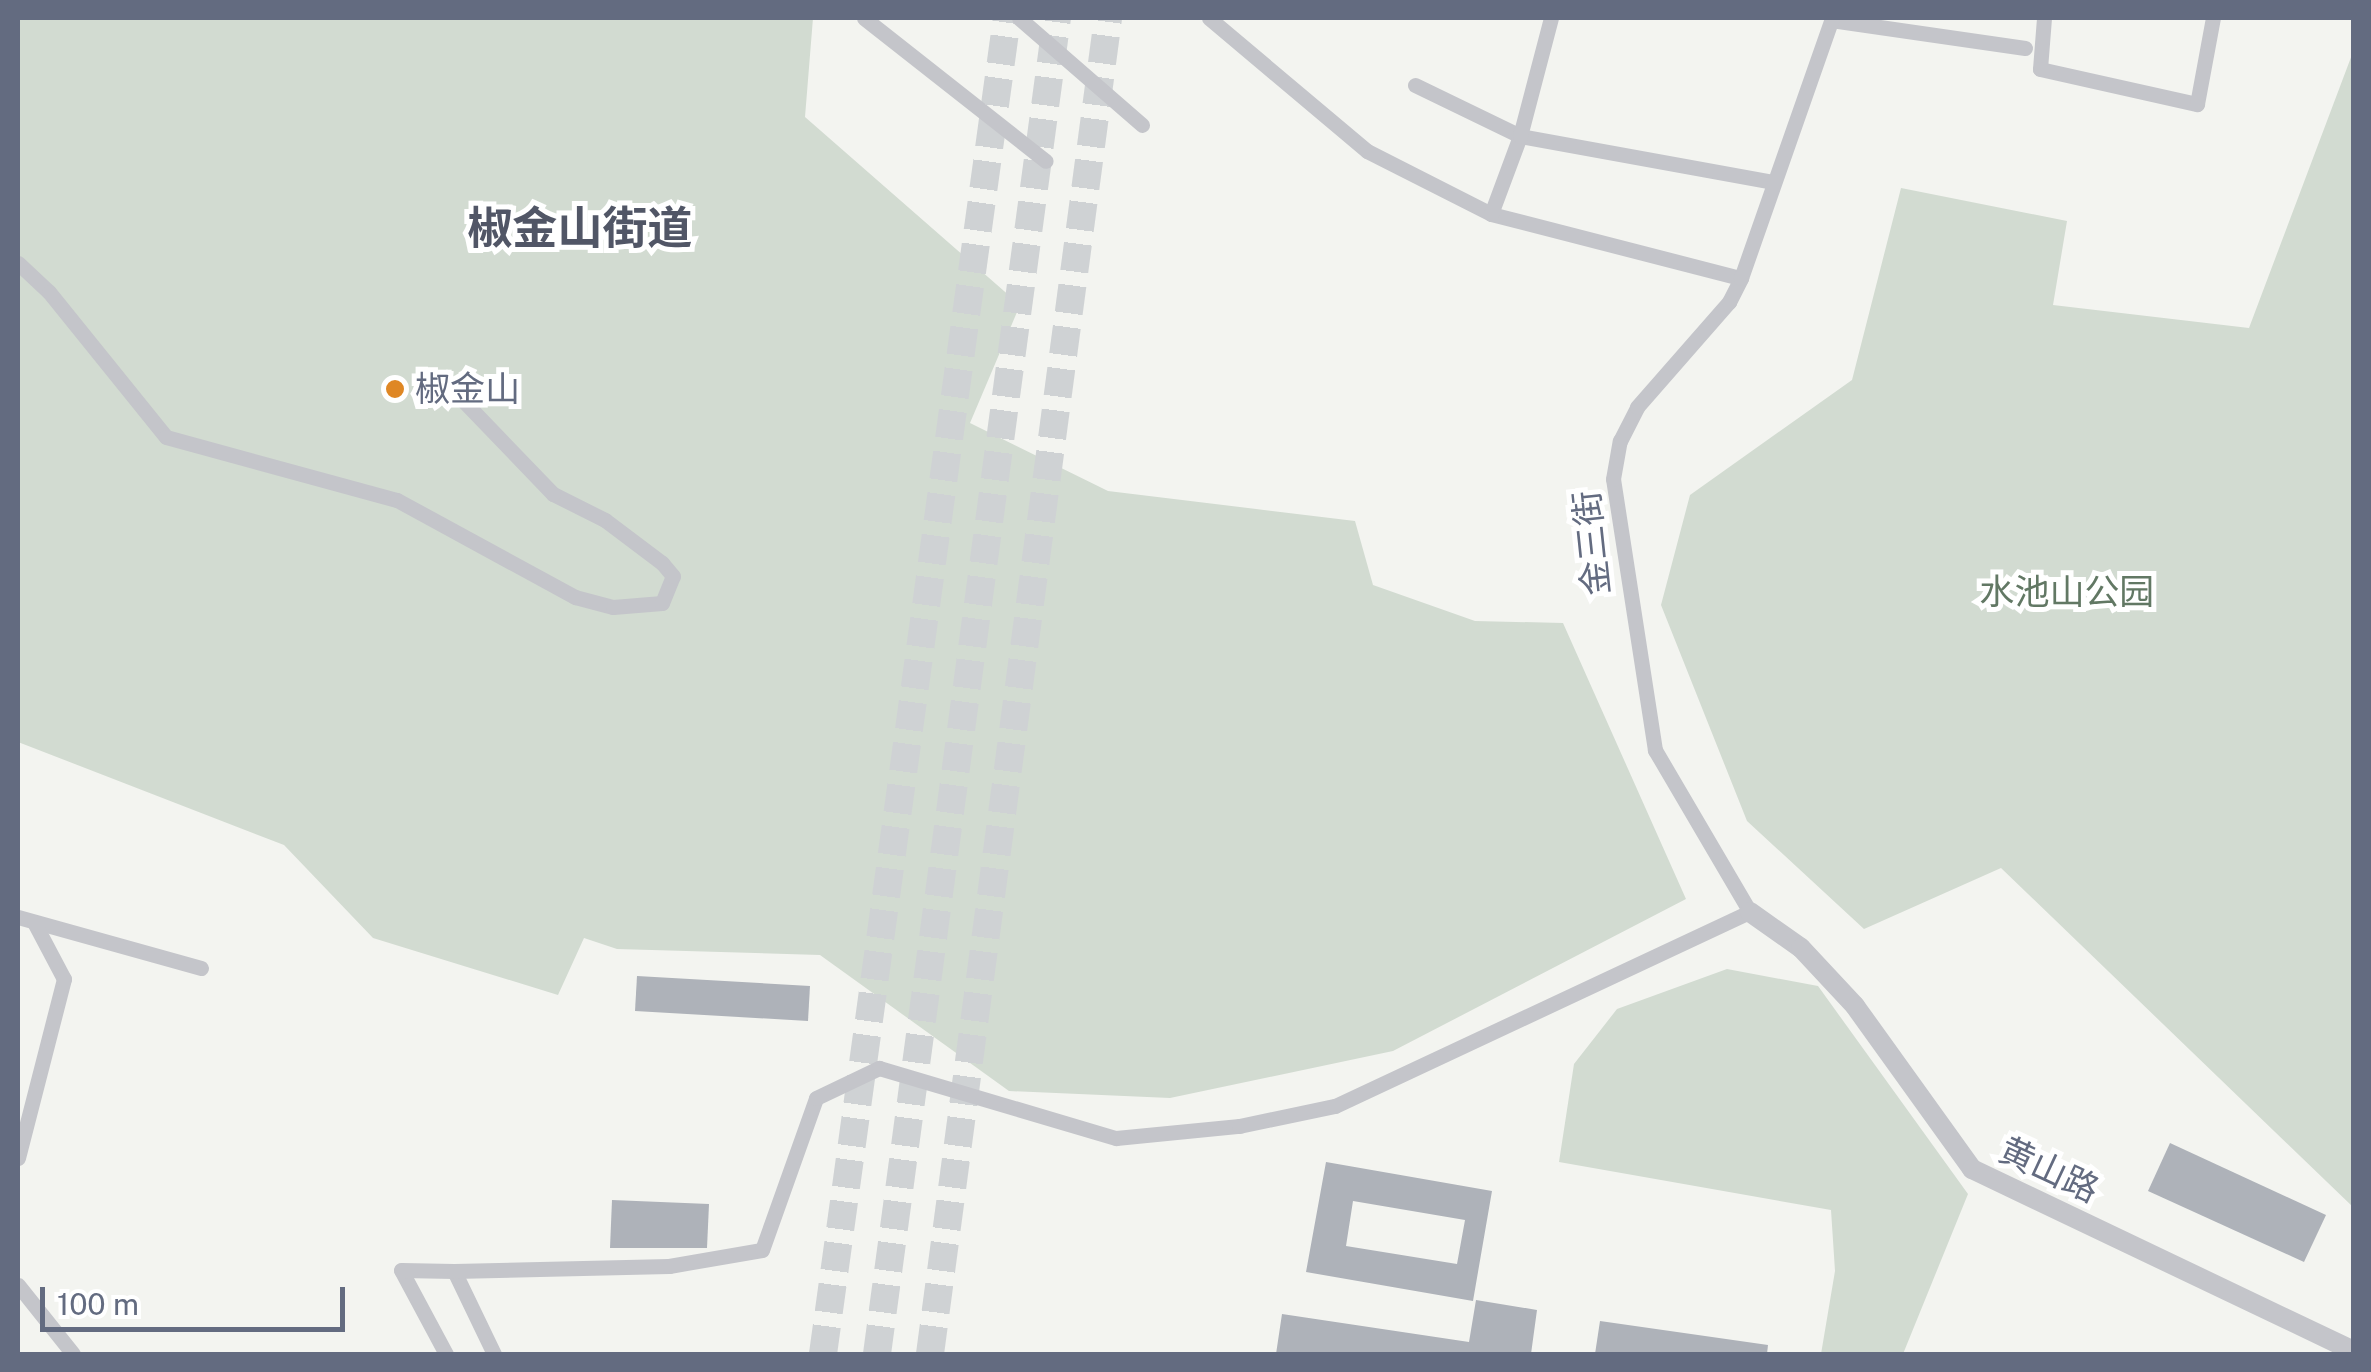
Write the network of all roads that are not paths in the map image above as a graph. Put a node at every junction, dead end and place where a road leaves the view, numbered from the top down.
1 (864, 18) edge
2 (1019, 18) edge
3 (1209, 18) edge
4 (1551, 18) edge
5 (2044, 18) edge
6 (2213, 18) edge
7 (1831, 19) edge
8 (2025, 48) dead end
9 (1415, 85) dead end
10 (1142, 125) dead end
11 (1520, 136) junction
12 (1046, 161) dead end
13 (1774, 182) junction
14 (1491, 214) junction
15 (18, 263) edge
16 (1741, 278) junction
17 (447, 384) dead end
18 (1750, 912) junction
19 (18, 917) edge
20 (34, 922) junction
21 (200, 968) dead end
22 (20, 1138) edge
23 (18, 1158) edge
24 (454, 1271) junction
25 (18, 1284) edge
26 (2354, 1352) edge
27 (73, 1354) edge
28 (446, 1354) edge
29 (494, 1354) edge

1 - 12 street
2 - 10 street
3 - 14 street
4 - 11 street
5 - 6 street
7 - 8 street
7 - 13 street, 金三街
9 - 11 street
11 - 13 street
11 - 14 street
13 - 16 street, 金三街
14 - 16 street
15 - 17 street
16 - 18 street, 金三街
18 - 24 street
18 - 26 street, 黄山路
19 - 20 street
20 - 21 street
20 - 22 street
22 - 23 street
24 - 28 street
24 - 29 street
25 - 27 street

